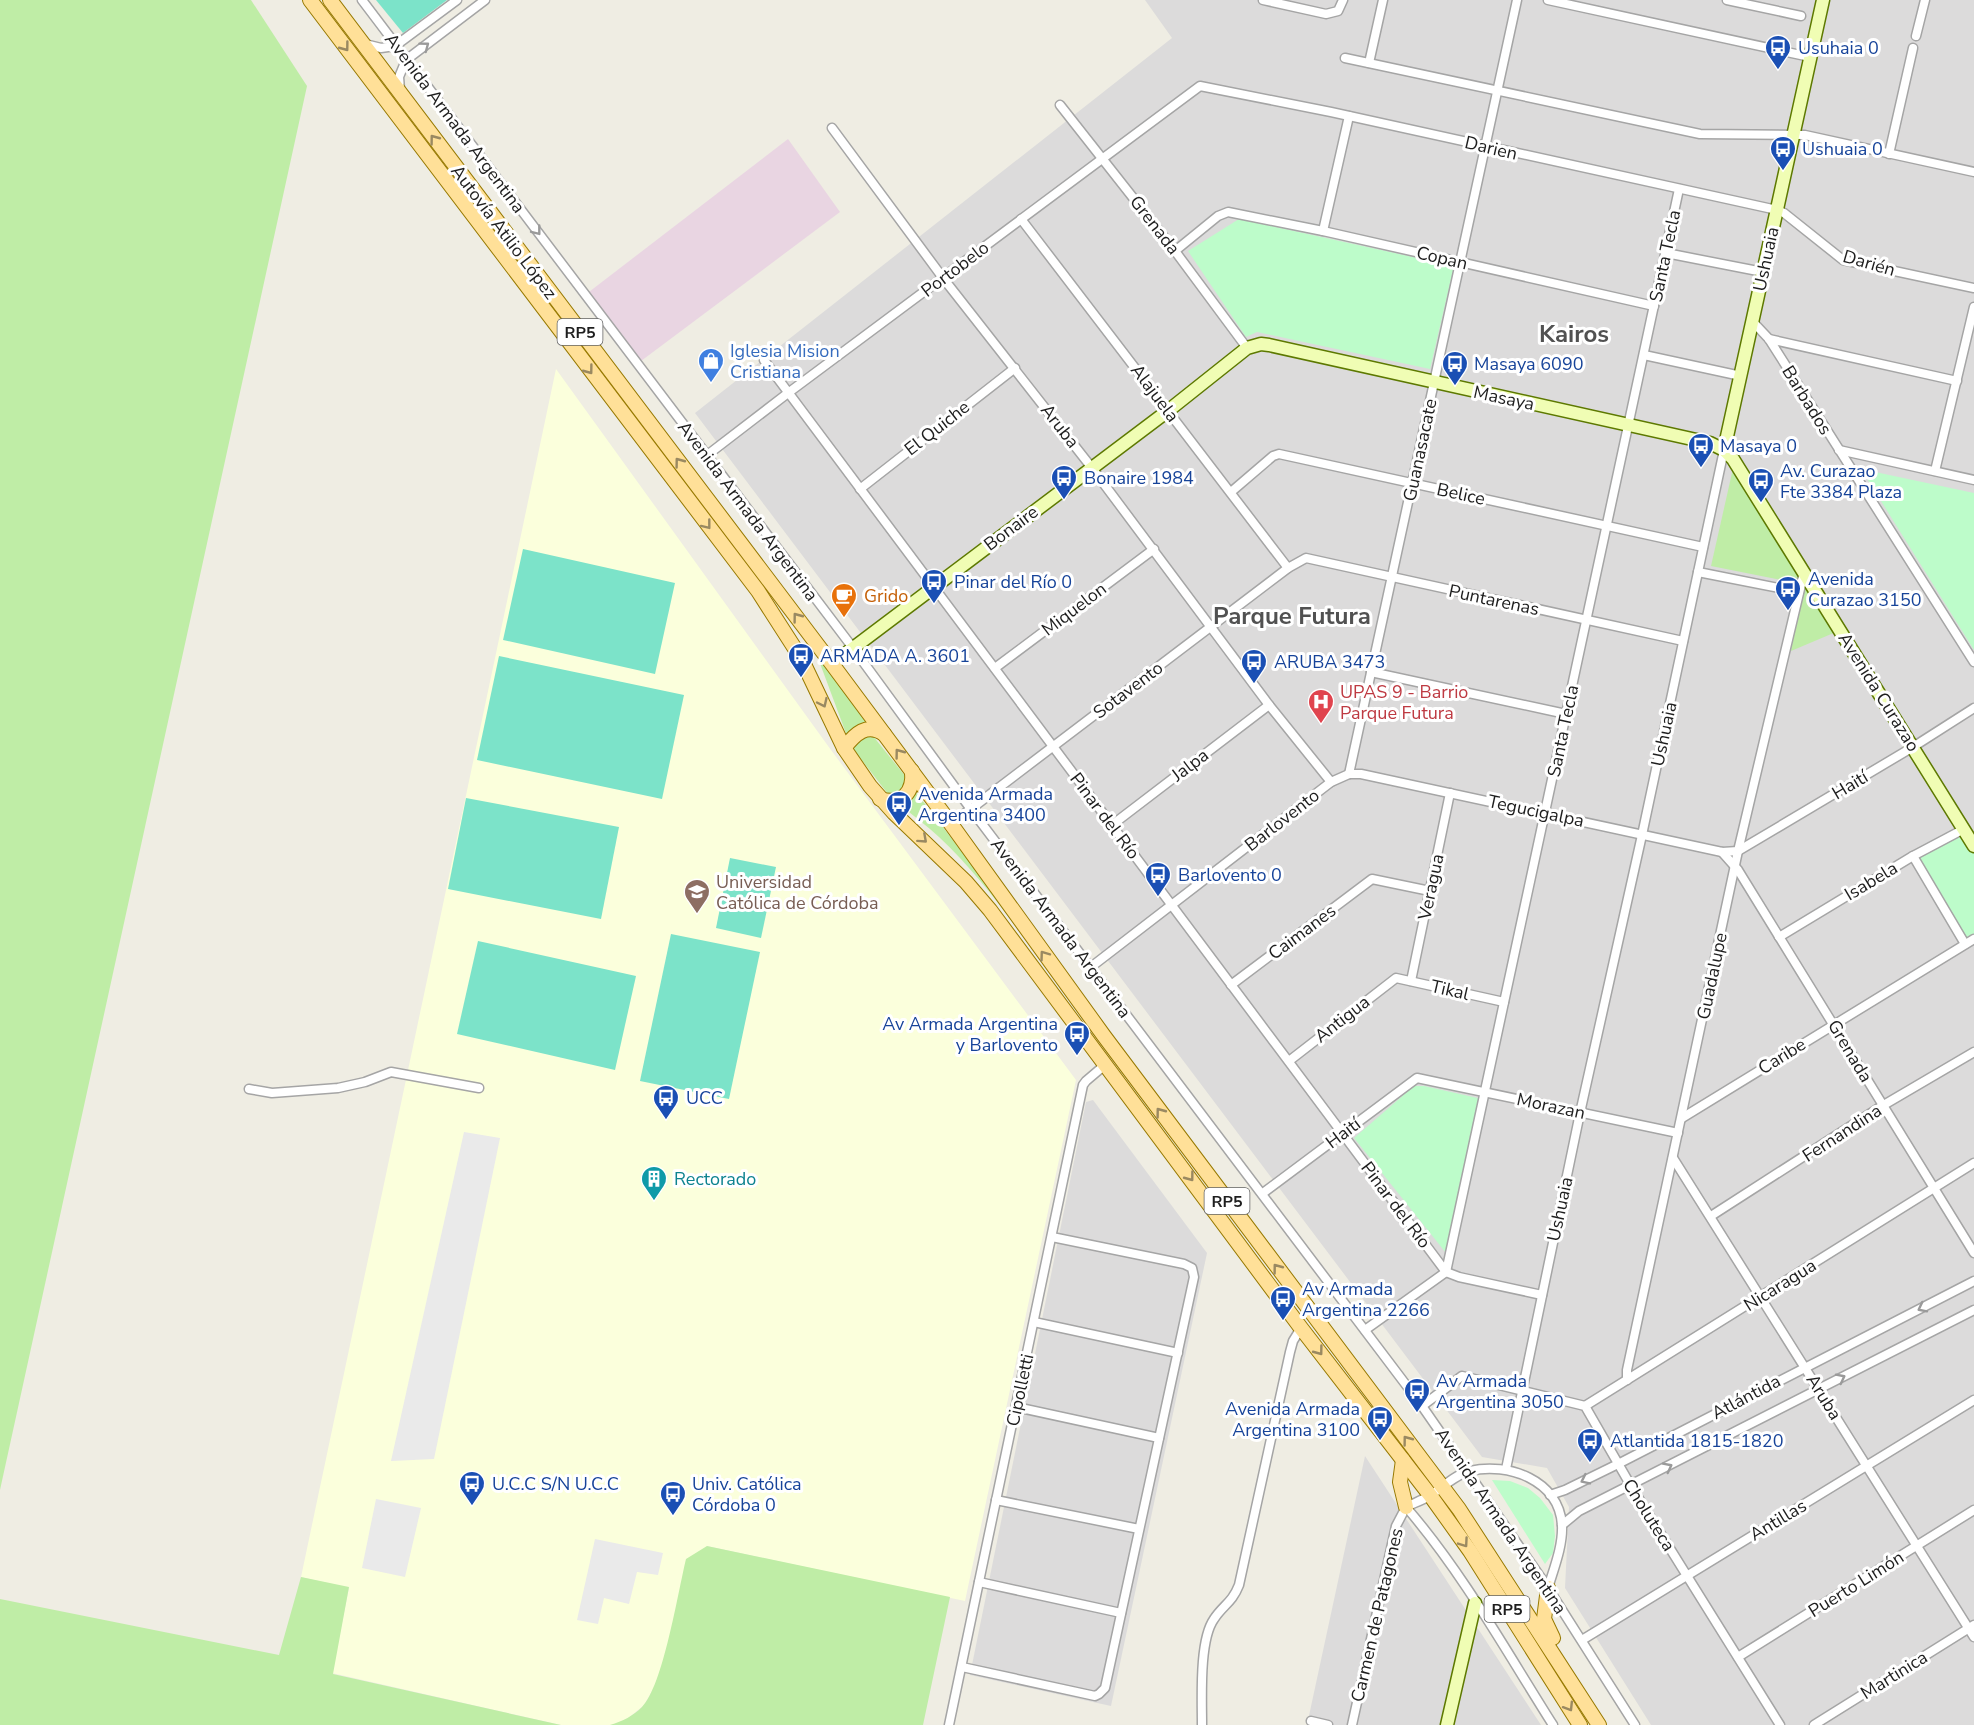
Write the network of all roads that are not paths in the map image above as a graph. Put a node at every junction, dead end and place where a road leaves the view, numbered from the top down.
1 (310, 0) edge
2 (330, 0) edge
3 (362, 0) edge
4 (457, 0) edge
5 (486, 0) edge
6 (1263, 0) edge
7 (1343, 0) edge
8 (1383, 0) edge
9 (1517, 0) edge
10 (1548, 0) edge
11 (1729, 0) edge
12 (1823, 0) edge
13 (1925, 0) edge
14 (1801, 16) dead end
15 (1916, 36) dead end
16 (362, 43) junction
17 (395, 46) junction
18 (1913, 48) dead end
19 (1810, 57) junction
20 (1346, 58) dead end
21 (406, 60) junction
22 (1369, 63) junction
23 (1206, 85) joint
24 (1498, 92) junction
25 (400, 93) junction
26 (1060, 105) dead end
27 (1348, 116) junction
28 (832, 128) dead end
29 (1794, 134) junction
30 (1486, 147) junction
31 (1889, 154) junction
32 (1102, 157) junction
33 (1974, 172) edge
34 (1680, 189) junction
35 (1777, 210) junction
36 (1021, 219) junction
37 (1323, 231) junction
38 (1175, 251) junction
39 (1666, 253) junction
40 (1461, 262) junction
41 (1763, 272) junction
42 (943, 278) junction
43 (1974, 288) edge
44 (1654, 306) junction
45 (1974, 307) edge
46 (1753, 322) junction
47 (1769, 339) junction
48 (1246, 348) junction
49 (1644, 355) junction
50 (764, 360) dead end
51 (1015, 368) junction
52 (1741, 376) junction
53 (1957, 381) junction
54 (1435, 383) junction
55 (788, 393) junction
56 (1168, 410) junction
57 (1629, 424) junction
58 (1724, 450) junction
59 (1839, 450) junction
60 (706, 456) junction
61 (1092, 468) junction
62 (1935, 471) junction
63 (1974, 480) edge
64 (1413, 484) junction
65 (860, 489) junction
66 (1231, 492) junction
67 (1607, 525) junction
68 (1704, 547) junction
69 (1154, 549) junction
70 (1306, 558) joint
71 (1288, 568) junction
72 (1698, 572) junction
73 (1804, 572) junction
74 (1392, 577) junction
75 (934, 587) junction
76 (1799, 592) junction
77 (1587, 620) junction
78 (1211, 627) junction
79 (1683, 641) junction
80 (853, 648) junction
81 (1974, 662) edge
82 (832, 664) junction
83 (994, 668) junction
84 (1371, 672) junction
85 (1269, 705) junction
86 (1974, 708) edge
87 (1566, 714) junction
88 (885, 735) junction
89 (1053, 747) junction
90 (1913, 747) junction
91 (844, 748) junction
92 (912, 771) junction
93 (1349, 774) junction
94 (1330, 782) junction
95 (1450, 793) junction
96 (880, 799) junction
97 (970, 808) junction
98 (1545, 813) junction
99 (951, 824) junction
100 (1112, 825) junction
101 (1964, 829) junction
102 (1642, 835) junction
103 (1974, 846) edge
104 (1738, 851) junction
105 (1722, 852) junction
106 (1912, 856) junction
107 (1736, 866) junction
108 (1430, 891) junction
109 (1172, 905) junction
110 (1779, 937) junction
111 (1974, 939) edge
112 (1965, 944) junction
113 (1091, 968) junction
114 (1396, 978) joint
115 (1411, 981) junction
116 (1231, 985) junction
117 (1504, 1002) junction
118 (1834, 1024) junction
119 (1974, 1052) edge
120 (1289, 1061) junction
121 (1106, 1064) junction
122 (1423, 1078) joint
123 (479, 1088) dead end
124 (249, 1089) dead end
125 (1485, 1092) junction
126 (1882, 1106) junction
127 (1580, 1113) junction
128 (1682, 1118) junction
129 (1678, 1133) junction
130 (1343, 1134) junction
131 (1673, 1158) junction
132 (1974, 1163) edge
133 (1934, 1188) junction
134 (1263, 1193) junction
135 (1711, 1216) junction
136 (1052, 1237) junction
137 (1974, 1253) edge
138 (1446, 1272) junction
139 (1974, 1281) edge
140 (1542, 1295) junction
141 (1760, 1297) junction
142 (1974, 1310) edge
143 (1034, 1322) junction
144 (1301, 1328) junction
145 (1365, 1330) junction
146 (1178, 1353) junction
147 (1805, 1366) junction
148 (1627, 1380) junction
149 (1522, 1389) junction
150 (1818, 1389) junction
151 (1974, 1400) edge
152 (1422, 1406) junction
153 (1585, 1406) junction
154 (1016, 1407) junction
155 (1159, 1438) junction
156 (1403, 1460) junction
157 (1618, 1464) junction
158 (1867, 1466) junction
159 (1506, 1469) junction
160 (1469, 1471) junction
161 (1631, 1486) junction
162 (1442, 1487) junction
163 (1431, 1495) junction
164 (1550, 1495) junction
165 (996, 1500) junction
166 (1406, 1507) junction
167 (1974, 1510) edge
168 (1562, 1525) junction
169 (1139, 1529) junction
170 (1917, 1546) junction
171 (1687, 1575) junction
172 (979, 1582) junction
173 (1548, 1588) junction
174 (1475, 1603) junction
175 (1121, 1613) junction
176 (1971, 1627) edge
177 (1974, 1638) edge
178 (1582, 1640) junction
179 (1738, 1657) junction
180 (962, 1667) junction
181 (1586, 1704) junction
182 (1311, 1721) dead end
183 (949, 1725) edge
184 (1202, 1725) edge
185 (1328, 1725) edge
186 (1352, 1725) edge
187 (1447, 1725) edge
188 (1552, 1725) edge
189 (1580, 1725) edge
190 (1599, 1725) edge
191 (1635, 1725) edge
192 (1780, 1725) edge
193 (1814, 1725) edge

1 -> 91 main road, Autovía Atilio López / RP5
2 - 16 main road, Autovía Atilio López / RP5
3 - 17 street, Avenida Armada Argentina
4 - 17 street
21 -> 5 street
6 - 7 street
8 - 22 street
9 - 24 street, Guanasacate
10 - 19 street
11 - 14 street
12 - 19 street, Ushuaia
13 - 15 street
16 - 17 street
16 - 25 main road, Autovía Atilio López / RP5
17 - 21 street, Avenida Armada Argentina
18 - 31 street
19 - 29 street, Ushuaia
20 - 22 street
21 - 25 street
21 -> 60 street, Avenida Armada Argentina
22 - 24 street
23 - 27 street, Darien
23 - 32 street, Portobelo
24 - 29 street
24 - 30 street, Guanasacate
82 -> 25 main road, Autovía Atilio López / RP5
26 - 32 street, Grenada
27 - 30 street, Darien
27 - 37 street
28 - 42 street, Aruba
29 - 31 street
29 - 35 street, Ushuaia
30 - 34 street, Darien
30 - 40 street, Guanasacate
31 - 33 street
32 - 36 street, Portobelo
32 - 38 street, Grenada
34 - 35 street, Darien
34 - 39 street, Santa Tecla
35 - 41 street, Ushuaia
35 - 43 street, Darién
36 - 42 street, Portobelo
36 - 56 street, Alajuela
37 - 38 street, Copan
37 - 40 street, Copan
38 - 48 street, Grenada
39 - 41 street
39 - 44 street, Santa Tecla
40 - 44 street, Copan
40 - 54 street, Guanasacate
41 - 46 street, Ushuaia
42 - 51 street, Aruba
42 - 55 street, Portobelo
44 - 49 street, Santa Tecla
45 - 53 street
46 - 47 street, Barbados
46 - 52 street, Ushuaia
47 - 53 street
47 - 59 street, Barbados
48 - 54 street, Masaya
48 - 56 street, Bonaire
49 - 52 street
49 - 57 street, Santa Tecla
50 - 55 street, Pinar del Río
51 - 61 street, Aruba
51 - 65 street, El Quiche
52 - 58 street, Ushuaia
53 - 62 street
54 - 57 street, Masaya
54 - 64 street, Guanasacate
55 - 60 street, Portobelo
55 - 65 street, Pinar del Río
56 - 61 street, Bonaire
56 - 66 street, Alajuela
57 - 58 street, Masaya
57 - 67 street, Santa Tecla
58 - 68 street, Ushuaia
58 - 73 street, Avenida Curazao
59 - 62 street
59 - 81 street, Barbados
60 - 80 street, Avenida Armada Argentina
61 - 69 street, Aruba
61 - 75 street, Bonaire
62 - 63 street
64 - 66 street, Belice
64 - 67 street, Belice
64 - 74 street, Guanasacate
65 - 75 street, Pinar del Río
66 - 71 street, Alajuela
67 - 68 street, Belice
67 - 77 street, Santa Tecla
68 - 72 street, Ushuaia
69 - 78 street, Aruba
69 - 83 street, Miquelon
70 - 71 street, Sotavento
70 - 74 street, Puntarenas
71 - 78 street, Sotavento
72 - 76 street
72 - 79 street, Ushuaia
73 - 76 street, Guadalupe
73 - 90 street, Avenida Curazao
74 - 77 street, Puntarenas
74 - 84 street, Guanasacate
75 - 80 street, Bonaire
75 - 83 street, Pinar del Río
76 - 104 street, Guadalupe
77 - 79 street, Puntarenas
77 - 87 street, Santa Tecla
78 - 85 street, Aruba
78 - 89 street, Sotavento
79 - 102 street, Ushuaia
80 - 82 street, Bonaire
80 - 97 street, Avenida Armada Argentina
82 - 88 main road, Avenida Armada Argentina / RP5
83 - 89 street, Pinar del Río
84 - 87 street
84 - 93 street, Guanasacate
85 - 94 street, Aruba
85 - 100 street, Jalpa
86 - 90 street, Haití
87 - 98 street, Santa Tecla
88 - 91 main road
92 -> 88 main road, Avenida Armada Argentina / RP5
89 - 97 street, Sotavento
89 - 100 street, Pinar del Río
90 - 101 street, Avenida Curazao
90 - 104 street, Haití
91 - 96 main road, RP5
92 - 96 main road
92 - 99 main road, Avenida Armada Argentina / RP5
93 - 94 street
93 - 95 street, Tegucigalpa
94 - 109 street, Barlovento
95 - 98 street, Tegucigalpa
95 - 108 street, Veragua
96 -> 121 main road, RP5
97 - 99 street, Sotavento
97 - 113 street, Avenida Armada Argentina
98 - 102 street, Tegucigalpa
98 - 117 street, Santa Tecla
162 -> 99 main road, Avenida Armada Argentina / RP5
100 - 109 street, Pinar del Río
101 - 103 street, Avenida Curazao
101 - 106 street, Isabela
102 - 105 street, Tegucigalpa
102 - 127 street, Ushuaia
104 - 105 street, Haití
104 - 107 street, Guadalupe
105 - 107 street, Grenada
106 - 110 street, Isabela
106 - 112 street
107 - 110 street, Grenada
107 - 128 street, Guadalupe
108 - 115 street, Veragua
108 - 116 street, Caimanes
109 - 113 street, Barlovento
109 - 116 street, Pinar del Río
110 - 118 street, Grenada
111 - 112 street, Caribe
112 - 118 street, Caribe
113 - 134 street, Avenida Armada Argentina
114 - 115 street, Tikal
114 - 120 street, Antigua
115 - 117 street, Tikal
116 - 120 street, Pinar del Río
117 - 125 street, Santa Tecla
118 - 126 street, Grenada
118 - 128 street, Caribe
119 - 126 street, Fernandina
120 - 130 street, Pinar del Río
121 - 136 street, Cipolletti
121 -> 144 main road, RP5
122 - 125 street, Morazan
122 - 130 street, Haití
123 - 124 street
125 - 127 street, Morazan
125 - 138 street, Santa Tecla
126 - 133 street, Grenada
126 - 135 street, Fernandina
127 - 129 street, Morazan
127 - 140 street, Ushuaia
128 - 129 street, Guadalupe
129 - 131 street, Guadalupe
130 - 134 street, Haití
130 - 138 street, Pinar del Río
131 - 135 street, Aruba
131 - 148 street, Guadalupe
132 - 133 street, Nicaragua
133 - 137 street, Grenada
133 - 141 street, Nicaragua
134 - 145 street, Avenida Armada Argentina
135 - 141 street, Aruba
136 - 143 street, Cipolletti
136 - 146 street
138 - 140 street
138 - 145 street
139 -> 147 street, Atlántida
140 - 149 street, Ushuaia
141 - 147 street, Aruba
141 - 148 street, Nicaragua
150 -> 142 street, Atlántida
143 - 146 street
143 - 154 street, Cipolletti
144 -> 156 main road, RP5
144 - 184 street
145 - 152 street, Avenida Armada Argentina
146 - 155 street
147 - 150 street, Aruba
147 - 157 street, Atlántida
148 - 153 street, Nicaragua
149 - 152 street
149 - 153 street
149 - 159 street, Ushuaia
150 - 158 street, Aruba
161 -> 150 street, Atlántida
151 - 158 street, Antillas
152 - 160 street, Avenida Armada Argentina
153 - 157 street, Choluteca
154 - 155 street
154 - 165 street, Cipolletti
155 - 169 street
156 - 163 main road, RP5
156 - 166 main road
157 - 161 street, Choluteca
157 -> 164 street, Atlántida
158 - 170 street, Aruba
158 - 171 street, Antillas
159 - 160 street
159 - 164 street
160 - 162 street
160 - 173 street, Avenida Armada Argentina
161 - 168 street, Atlántida
161 - 171 street, Choluteca
162 - 163 street
162 - 181 main road, Avenida Armada Argentina / RP5
163 - 166 street
163 -> 189 main road, RP5
164 - 168 street
165 - 169 street
165 - 172 street, Cipolletti
166 - 174 street
166 - 186 street, Carmen de Patagones
167 - 170 street, Puerto Limón
168 - 173 street
169 - 175 street
170 - 176 street, Aruba
170 - 179 street, Puerto Limón
171 - 178 street, Antillas
171 - 179 street, Choluteca
172 - 175 street
172 - 180 street, Cipolletti
173 - 178 street, Avenida Armada Argentina
173 - 181 main road
174 - 187 street
174 - 188 street
175 - 180 street
176 - 177 street, Aruba
176 - 193 street, Martinica
178 - 191 street, Avenida Armada Argentina
179 - 192 street, Choluteca
180 - 183 street, Cipolletti
181 - 190 main road, Avenida Armada Argentina / RP5
182 - 185 street

